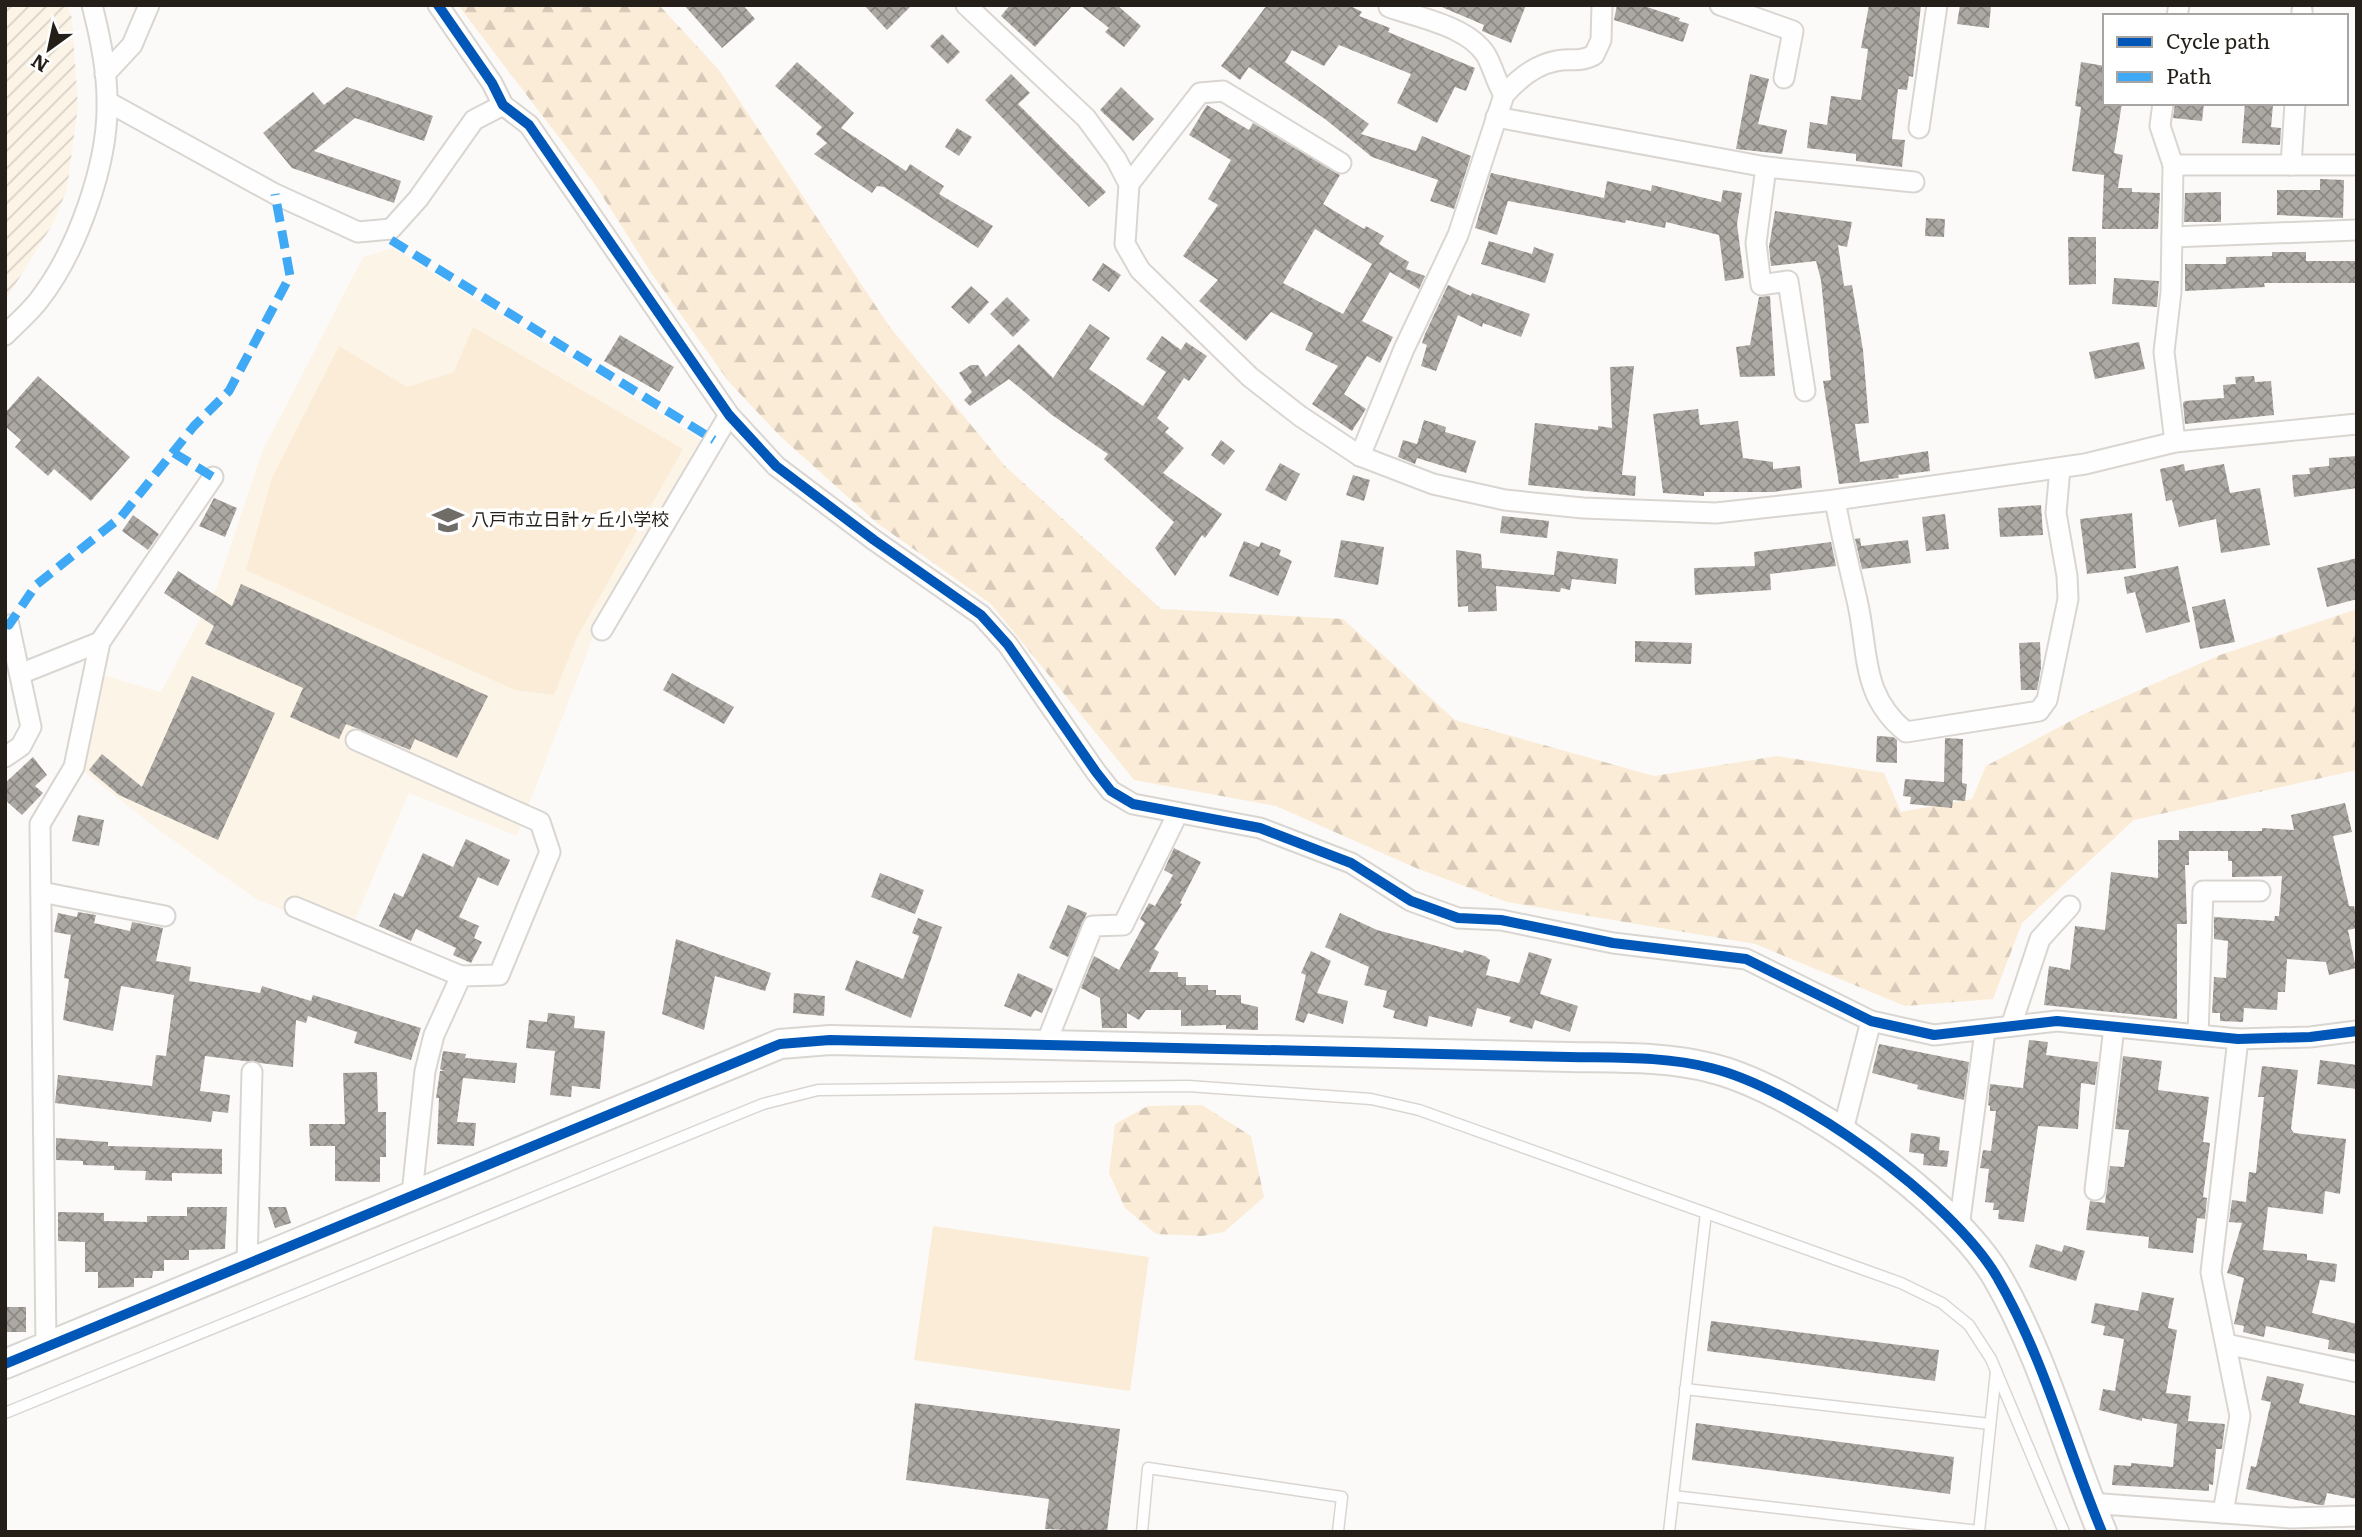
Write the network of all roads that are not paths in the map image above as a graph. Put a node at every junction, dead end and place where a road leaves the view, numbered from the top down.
1 (92, 5) edge
2 (149, 5) edge
3 (438, 5) edge
4 (966, 5) edge
5 (1602, 5) edge
6 (1720, 5) edge
7 (1937, 5) edge
8 (1389, 7) edge
9 (105, 74) junction
10 (1784, 78) dead end
11 (1504, 95) junction
12 (108, 102) junction
13 (503, 105) junction
14 (2164, 105) edge
15 (2295, 105) edge
16 (1496, 117) junction
17 (1919, 128) dead end
18 (1341, 163) dead end
19 (2173, 165) junction
20 (2291, 165) junction
21 (2356, 165) edge
22 (1766, 167) junction
23 (1914, 182) dead end
24 (1129, 184) junction
25 (2357, 230) edge
26 (2172, 237) junction
27 (5, 335) edge
28 (1805, 391) dead end
29 (729, 415) junction
30 (2357, 424) edge
31 (2175, 442) junction
32 (1360, 456) junction
33 (2060, 468) junction
34 (213, 477) dead end
35 (1835, 500) junction
36 (9, 625) dead end
37 (602, 630) dead end
38 (100, 642) junction
39 (20, 674) junction
40 (356, 740) dead end
41 (5, 757) edge
42 (1177, 815) junction
43 (2260, 891) dead end
44 (41, 892) junction
45 (2070, 906) dead end
46 (295, 907) dead end
47 (165, 916) dead end
48 (461, 976) junction
49 (1871, 1021) junction
50 (2011, 1026) junction
51 (2114, 1027) junction
52 (1985, 1031) junction
53 (2357, 1031) edge
54 (2198, 1035) junction
55 (2238, 1039) junction
56 (1045, 1046) junction
57 (252, 1072) dead end
58 (1842, 1134) junction
59 (2095, 1189) dead end
60 (412, 1194) junction
61 (1706, 1213) junction
62 (1959, 1227) junction
63 (247, 1263) junction
64 (2226, 1344) junction
65 (46, 1347) junction
66 (5, 1364) edge
67 (1996, 1370) junction
68 (2357, 1372) edge
69 (1685, 1389) junction
70 (5, 1413) edge
71 (1990, 1424) junction
72 (1673, 1496) junction
73 (2090, 1503) junction
74 (2223, 1513) junction
75 (2357, 1516) edge
76 (2292, 1525) edge
77 (1979, 1531) edge
78 (1142, 1532) edge
79 (1338, 1532) edge
80 (1669, 1532) edge
81 (2064, 1532) edge
82 (2102, 1532) edge

1 - 9 street
2 - 9 street
3 - 13 street
4 - 24 street
5 - 11 street
6 - 10 street
7 - 17 street
8 - 11 street
9 - 12 street
11 - 16 street
12 - 13 street
12 - 27 street
13 - 29 street
14 - 19 street
15 - 20 street
16 - 22 street
16 - 32 street
18 - 24 street
19 - 20 street
19 - 26 street
20 - 21 street
22 - 23 street
22 - 28 street
24 - 32 street
25 - 26 street
26 - 31 street
29 - 37 street
29 - 42 street
30 - 31 street
31 - 33 street
32 - 35 street
33 - 35 street
33 - 35 street
34 - 38 street
36 - 39 street
38 - 39 street
38 - 44 street
39 - 41 street
40 - 48 street
42 - 49 street
42 - 56 street
43 - 54 street
44 - 47 street
44 - 65 street
45 - 50 street
46 - 48 street
48 - 60 street
49 - 52 street
49 - 58 street
50 - 51 street
50 - 52 street
51 - 54 street
51 - 59 street
52 - 62 street
53 - 55 street
54 - 55 street
55 - 64 street
56 - 58 street
56 - 60 street
57 - 63 street
58 - 62 street
60 - 63 street
61 - 67 lane
61 - 69 lane
61 - 70 lane
62 - 73 street
63 - 65 street
64 - 68 street
64 - 74 street
65 - 66 street
67 - 71 lane
67 - 81 lane
69 - 71 lane
69 - 72 lane
71 - 77 lane
72 - 77 lane
72 - 80 lane
73 - 74 street
73 - 82 street
74 - 76 street
75 - 76 street
78 - 79 lane

